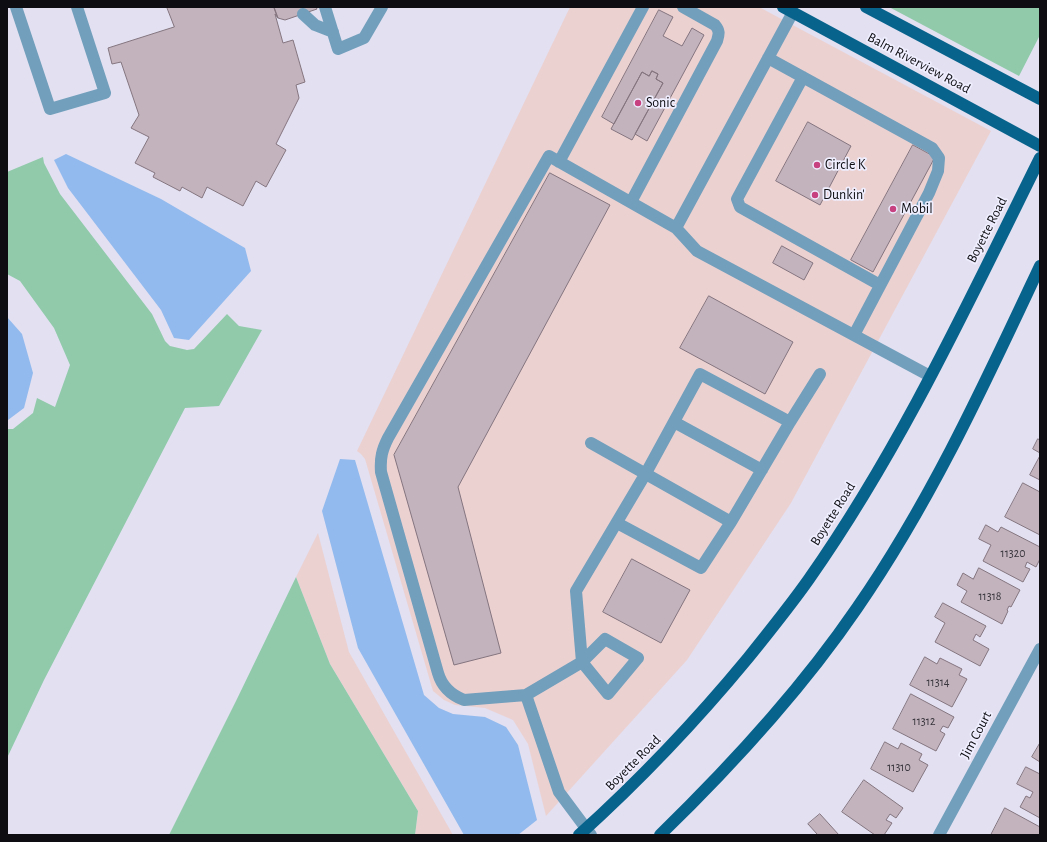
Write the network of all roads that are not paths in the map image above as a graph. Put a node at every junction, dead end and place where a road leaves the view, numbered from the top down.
1 (16, 7) edge
2 (77, 7) edge
3 (325, 7) edge
4 (382, 7) edge
5 (643, 7) edge
6 (683, 7) edge
7 (866, 7) edge
8 (788, 10) edge
9 (303, 14) dead end
10 (333, 32) junction
11 (768, 58) junction
12 (803, 77) junction
13 (1040, 99) edge
14 (1040, 146) edge
15 (1040, 158) edge
16 (558, 162) junction
17 (631, 202) junction
18 (676, 228) junction
19 (1040, 266) edge
20 (880, 285) junction
21 (854, 335) junction
22 (820, 374) dead end
23 (930, 376) junction
24 (674, 422) junction
25 (790, 422) junction
26 (591, 443) dead end
27 (762, 470) junction
28 (646, 473) junction
29 (731, 522) junction
30 (617, 523) junction
31 (1040, 649) edge
32 (582, 662) junction
33 (526, 695) junction
34 (585, 833) edge
35 (660, 835) edge
36 (939, 835) edge

1 - 2 street
3 - 10 street
4 - 10 street
5 - 16 street
6 - 17 street
7 - 13 main road, Balm Riverview Road
8 - 11 street
8 - 14 main road, Balm Riverview Road
9 - 10 street
11 - 12 street
11 - 18 street
12 - 20 street
12 - 20 street
15 - 23 main road, Boyette Road
16 - 17 street
16 - 33 street
17 - 18 street
18 - 21 street
19 - 35 main road
20 - 21 street
21 - 23 street
22 - 25 street
23 - 34 main road, Boyette Road
24 - 25 street
24 - 27 street
24 - 28 street
25 - 27 street
26 - 28 street
27 - 29 street
28 - 29 street
28 - 30 street
29 - 30 street
30 - 32 street
31 - 36 street, Jim Court
32 - 32 street
32 - 33 street
33 - 34 street

